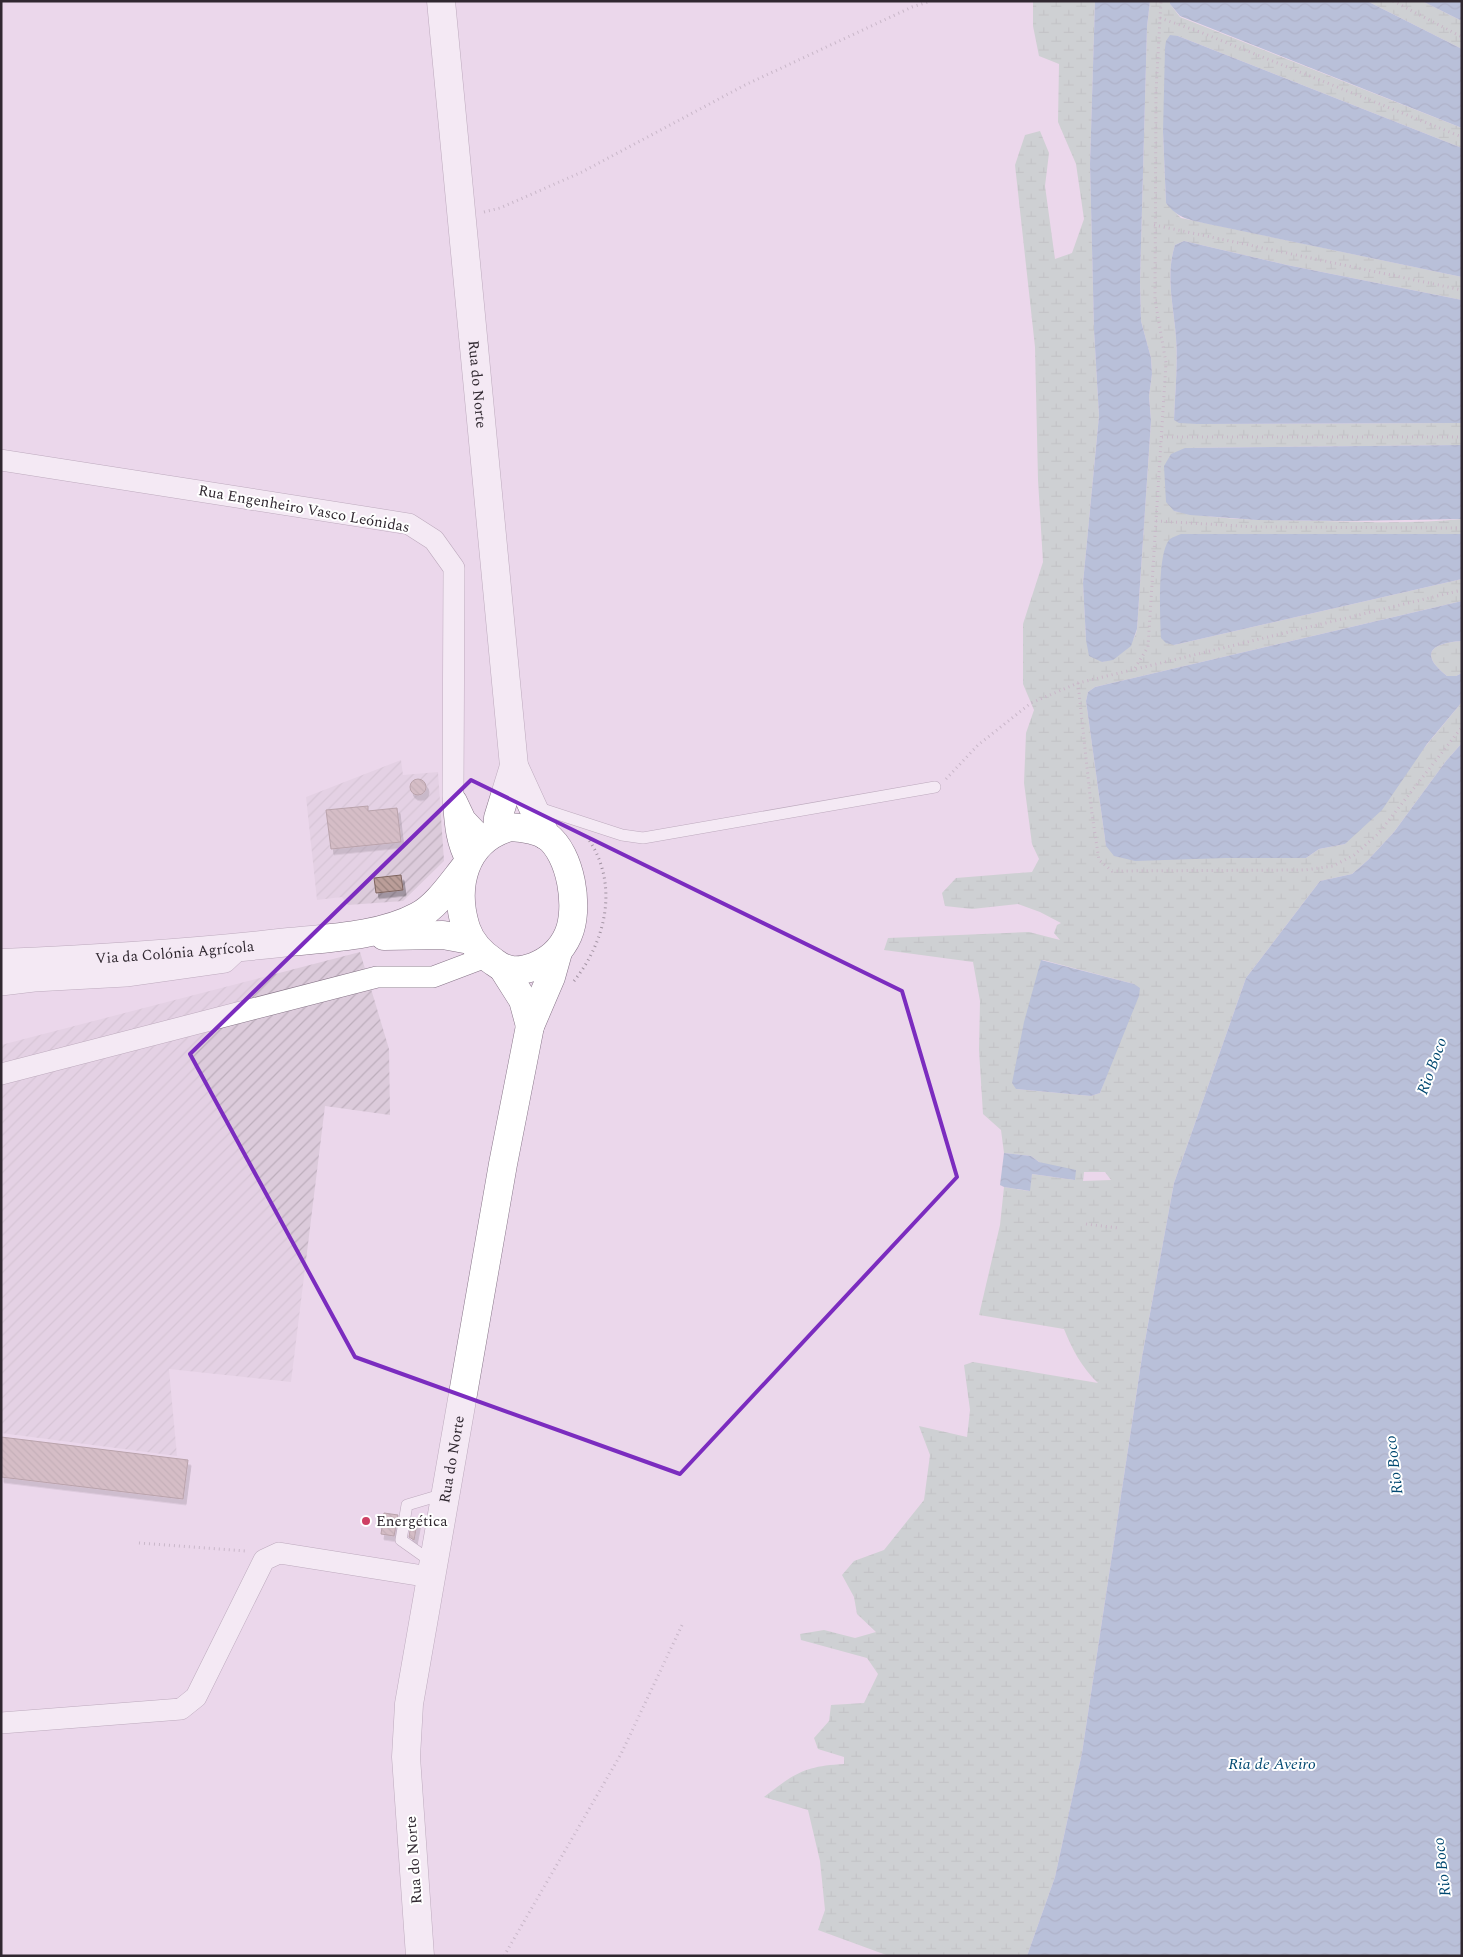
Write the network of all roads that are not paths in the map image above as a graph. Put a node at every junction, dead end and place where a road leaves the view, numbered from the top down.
1 (441, 1) edge
2 (1, 460) edge
3 (514, 766) junction
4 (935, 787) road end
5 (453, 796) junction
6 (532, 806) junction
7 (490, 835) junction
8 (546, 836) junction
9 (466, 864) junction
10 (347, 936) junction
11 (241, 947) junction
12 (558, 952) junction
13 (487, 955) junction
14 (1, 963) edge
15 (1, 985) edge
16 (530, 1026) junction
17 (1, 1074) edge
18 (431, 1570) junction
19 (1, 1723) edge
20 (420, 1956) edge

1 - 3 main road, Rua do Norte
2 - 5 street, Rua Engenheiro Vasco Leónidas
3 - 6 main road, Rua do Norte
3 - 7 main road, Rua do Norte
4 - 6 lane
5 - 7 street
5 - 9 street, Rua Engenheiro Vasco Leónidas
6 - 8 main road, Rua do Norte
7 - 8 main road
7 - 9 main road
8 - 12 main road
9 - 10 main road, Via da Colónia Agrícola
9 - 13 main road
10 - 11 main road, Via da Colónia Agrícola
10 - 13 main road, Via da Colónia Agrícola
11 - 14 main road, Via da Colónia Agrícola
11 - 15 street
12 - 13 main road
12 - 16 main road, Rua do Norte
13 - 16 main road, Rua do Norte
13 - 17 street
16 - 18 main road, Rua do Norte
18 - 19 street
18 - 20 main road, Rua do Norte

